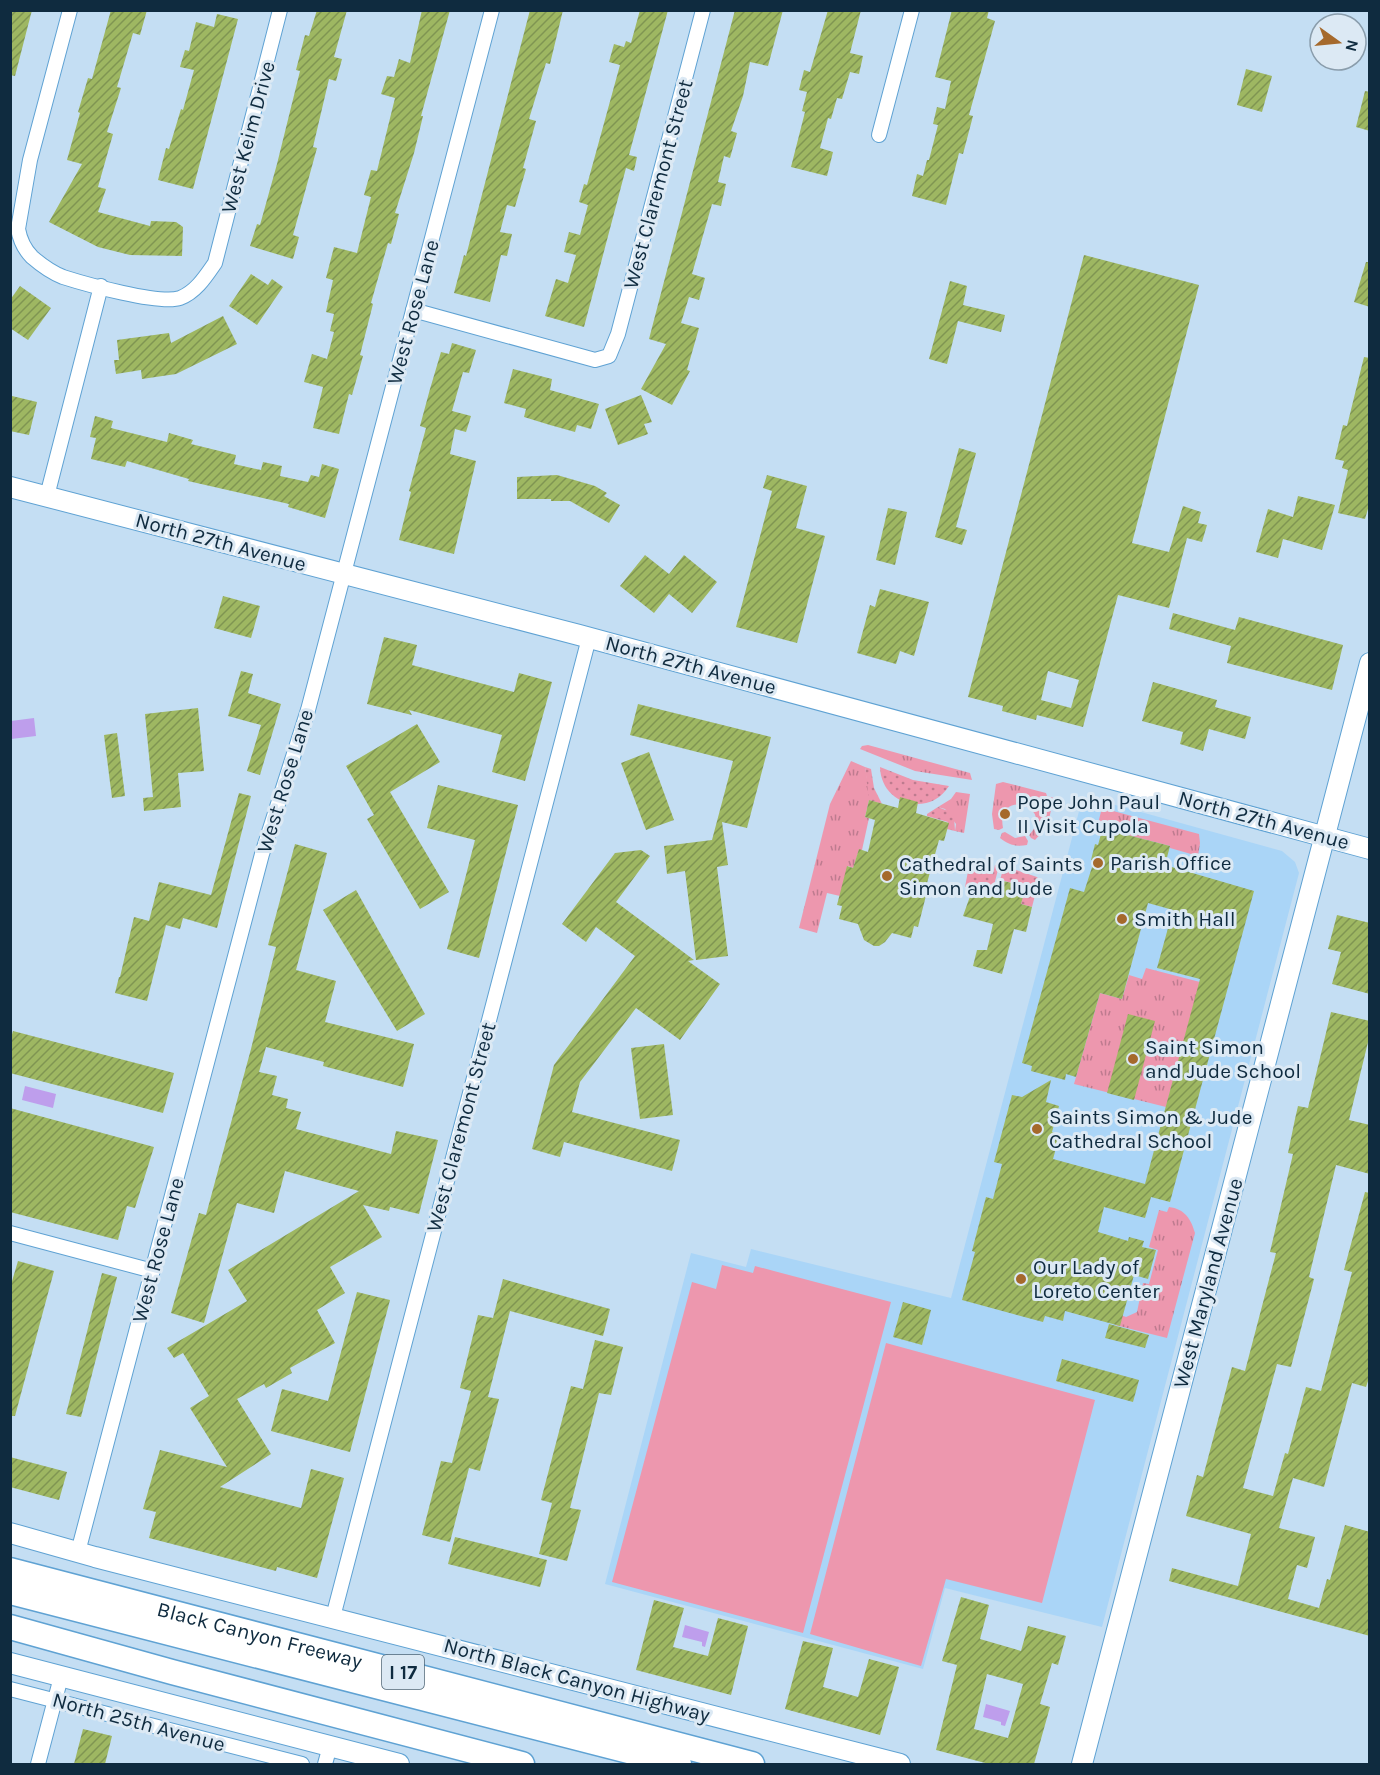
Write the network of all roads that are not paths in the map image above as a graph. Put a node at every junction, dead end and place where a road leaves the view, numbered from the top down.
1 (70, 10) edge
2 (280, 10) edge
3 (492, 10) edge
4 (704, 10) edge
5 (912, 10) edge
6 (879, 135) dead end
7 (102, 286) junction
8 (413, 310) junction
9 (10, 487) edge
10 (47, 496) junction
11 (344, 574) junction
12 (589, 638) junction
13 (1370, 663) edge
14 (1324, 836) junction
15 (1370, 849) edge
16 (10, 1233) edge
17 (153, 1271) junction
18 (10, 1533) edge
19 (78, 1552) junction
20 (10, 1560) edge
21 (10, 1570) edge
22 (53, 1580) junction
23 (10, 1592) edge
24 (10, 1607) edge
25 (333, 1617) junction
26 (10, 1627) edge
27 (10, 1635) edge
28 (44, 1635) junction
29 (10, 1663) edge
30 (61, 1677) junction
31 (10, 1689) edge
32 (55, 1701) junction
33 (327, 1755) edge
34 (38, 1764) edge
35 (302, 1764) edge
36 (399, 1764) edge
37 (522, 1764) edge
38 (619, 1764) edge
39 (680, 1764) edge
40 (752, 1764) edge
41 (900, 1764) edge
42 (1082, 1764) edge

1 - 7 street
2 - 7 street, West Keim Drive
3 - 8 street, West Rose Lane
4 - 8 street, West Claremont Street
5 - 6 street
7 - 10 street
8 - 11 street, West Rose Lane
9 - 10 main road, North 27th Avenue
10 - 11 main road, North 27th Avenue
11 - 12 main road, North 27th Avenue
11 - 17 street, West Rose Lane
12 - 14 main road, North 27th Avenue
12 - 25 street, West Claremont Street
13 - 14 main road, West Maryland Avenue
14 - 15 main road, North 27th Avenue
14 - 42 main road, West Maryland Avenue
16 - 17 street
17 - 19 street, West Rose Lane
18 - 19 main road, North Black Canyon Highway
19 - 25 main road, North Black Canyon Highway
20 - 22 highway
21 - 22 highway, Black Canyon Freeway / I 17
22 - 40 highway, Black Canyon Freeway / I 17
23 - 39 highway
24 - 38 highway
25 - 41 main road, North Black Canyon Highway
26 - 28 highway
27 - 28 highway
28 - 37 highway
29 - 30 main road
30 - 32 street
30 - 33 main road
31 - 32 street, North 25th Avenue
32 - 34 street
32 - 35 street, North 25th Avenue
33 - 36 main road

